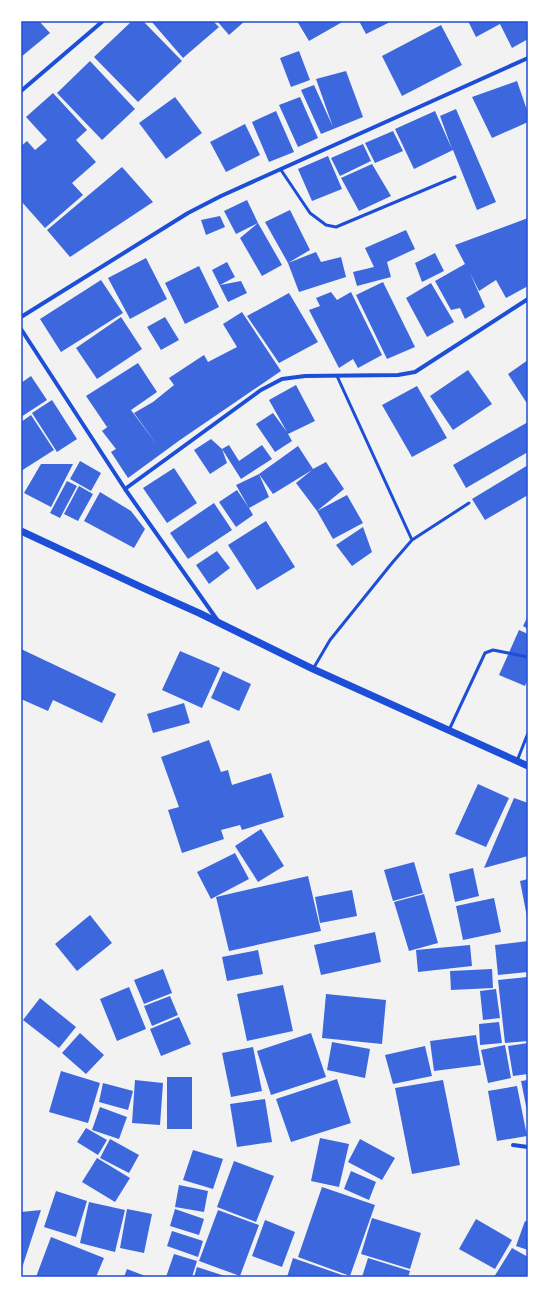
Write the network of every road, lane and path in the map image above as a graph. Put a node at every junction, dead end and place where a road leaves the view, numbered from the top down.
1 (103, 21) edge
2 (528, 58) edge
3 (21, 91) edge
4 (281, 170) junction
5 (455, 177) dead end
6 (528, 299) edge
7 (21, 317) edge
8 (21, 330) edge
9 (337, 376) junction
10 (125, 489) junction
11 (469, 503) dead end
12 (21, 531) edge
13 (412, 540) junction
14 (219, 622) junction
15 (528, 657) edge
16 (313, 669) junction
17 (449, 730) junction
18 (528, 733) edge
19 (517, 761) junction
20 (528, 766) edge
21 (513, 1145) dead end
22 (528, 1146) edge

1 - 3 street
2 - 4 street
4 - 5 lane
4 - 7 street
6 - 9 street
8 - 10 street
9 - 10 street
9 - 13 lane
10 - 14 street
11 - 13 lane
12 - 14 street
13 - 16 lane
14 - 16 street
15 - 17 lane
16 - 17 street
17 - 19 street
18 - 19 lane
19 - 20 street
21 - 22 street

